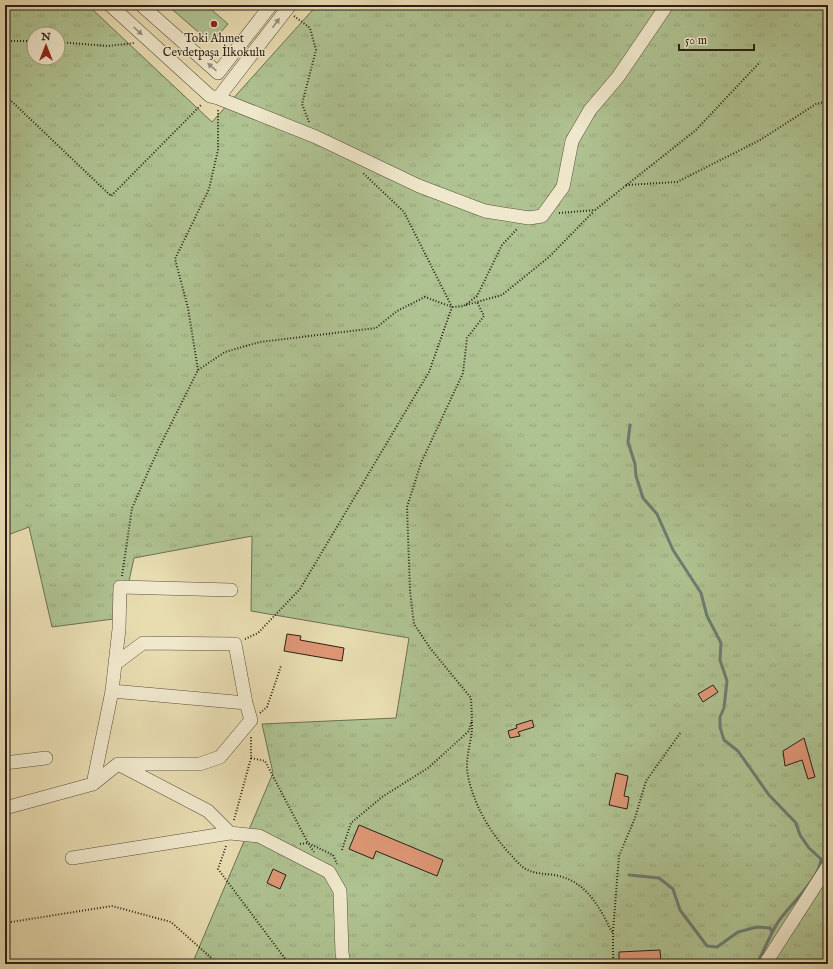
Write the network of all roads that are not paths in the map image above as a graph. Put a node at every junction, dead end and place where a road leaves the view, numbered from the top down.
1 (110, 5) edge
2 (141, 5) edge
3 (271, 5) edge
4 (667, 5) edge
5 (288, 7) edge
6 (214, 97) junction
7 (231, 590) dead end
8 (115, 664) junction
9 (112, 691) junction
10 (246, 703) junction
11 (46, 758) dead end
12 (5, 763) edge
13 (118, 764) junction
14 (93, 784) junction
15 (5, 808) edge
16 (230, 833) junction
17 (72, 858) dead end
18 (828, 866) edge
19 (344, 964) edge
20 (765, 964) edge

1 -> 6 street
3 -> 2 street
4 - 6 street
6 -> 5 street
7 - 8 street
8 - 9 street
8 - 10 street
9 - 10 street
9 - 14 street
10 - 13 street
11 - 12 street
13 - 14 street
13 - 16 street
14 - 15 street
16 - 17 street
16 - 19 street
18 - 20 street

